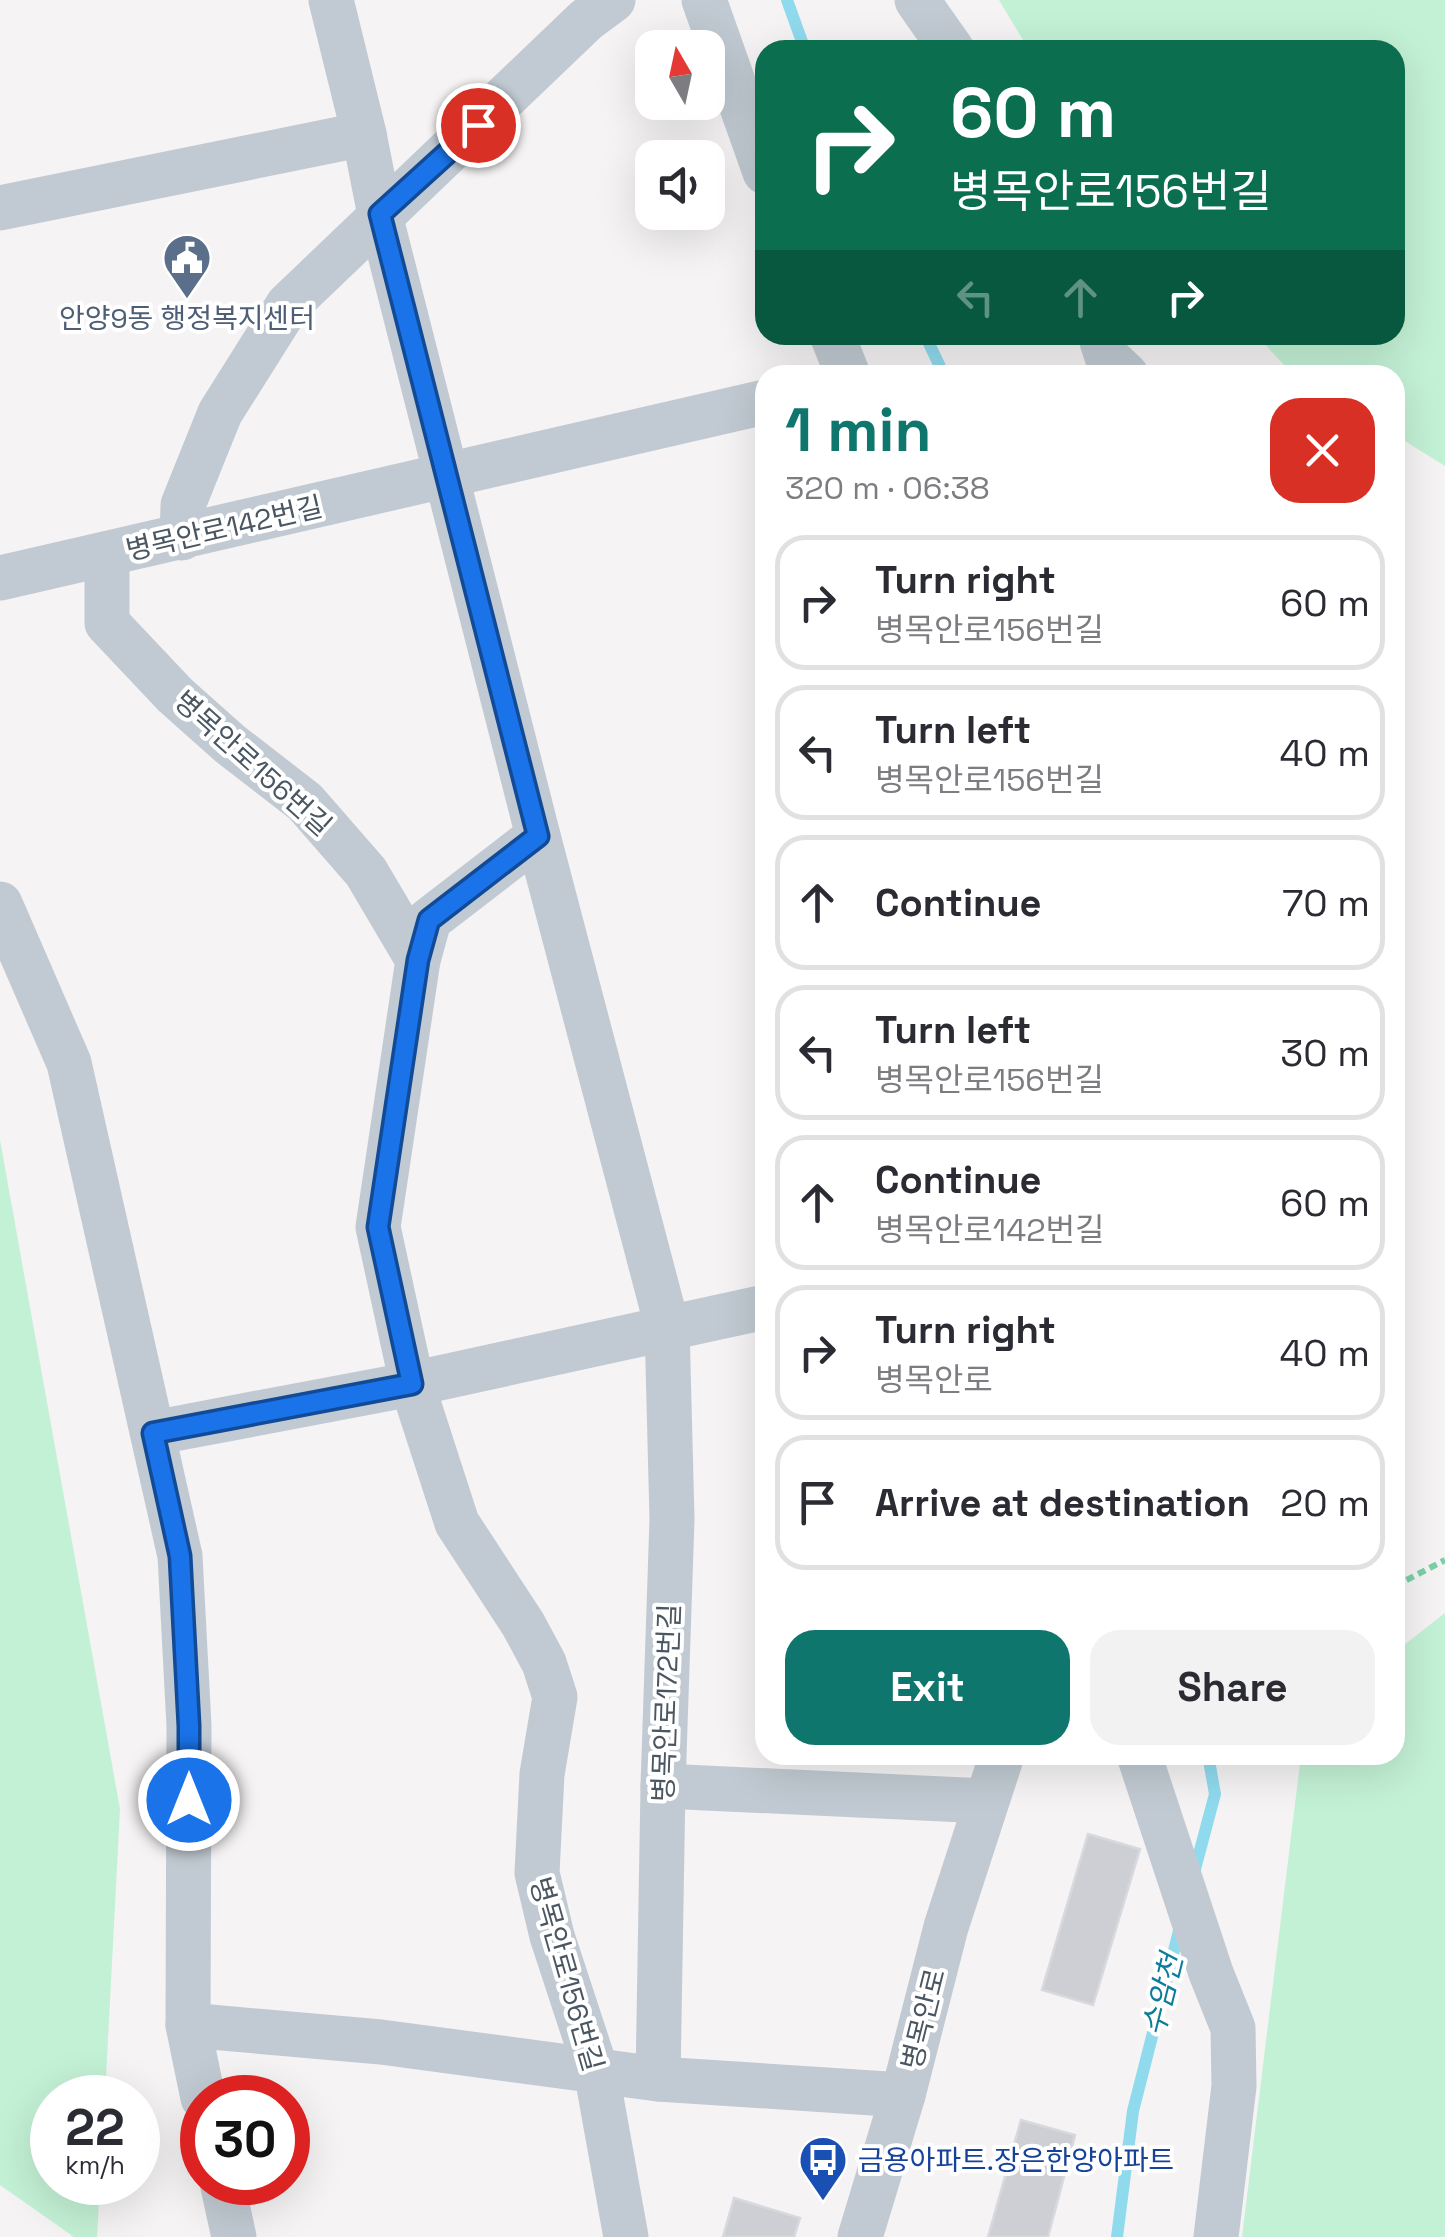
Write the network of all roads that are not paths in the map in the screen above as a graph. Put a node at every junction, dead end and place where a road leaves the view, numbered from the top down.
1 (331, 0) edge
2 (613, 0) edge
3 (704, 0) edge
4 (917, 0) edge
5 (945, 40) edge
6 (364, 134) junction
7 (755, 144) edge
8 (0, 208) edge
9 (380, 214) junction
10 (755, 404) edge
11 (448, 476) junction
12 (182, 538) junction
13 (107, 555) junction
14 (0, 578) edge
15 (538, 836) junction
16 (0, 904) edge
17 (418, 960) junction
18 (755, 1309) edge
19 (667, 1326) junction
20 (412, 1384) junction
21 (153, 1433) junction
22 (999, 1765) edge
23 (1142, 1765) edge
24 (662, 1786) junction
25 (986, 1801) junction
26 (188, 2025) junction
27 (596, 2070) junction
28 (198, 2075) edge
29 (658, 2080) junction
30 (903, 2095) junction
31 (227, 2205) edge
32 (234, 2237) edge
33 (626, 2237) edge
34 (860, 2237) edge
35 (1216, 2237) edge

1 - 6 street
2 - 9 street
3 - 7 street
4 - 5 street
6 - 8 street
6 - 9 street
9 - 11 street
9 - 12 street
10 - 11 street, 병목안로142번길
11 - 12 street, 병목안로142번길
11 - 15 street
12 - 13 street, 병목안로142번길
13 - 14 street, 병목안로142번길
13 - 17 street, 병목안로156번길
15 - 17 street
15 - 19 street
16 - 21 street
17 - 20 street, 병목안로156번길
18 - 19 street
19 - 20 street
19 - 24 street, 병목안로172번길
20 - 21 street
20 - 27 street, 병목안로156번길
21 - 26 street
22 - 25 street, 병목안로
23 - 35 street
24 - 25 street
24 - 29 street, 병목안로172번길
25 - 30 street, 병목안로
26 - 27 street
26 - 28 street
27 - 29 street
27 - 33 street, 병목안로156번길
29 - 30 street
30 - 34 street, 병목안로
31 - 32 street

